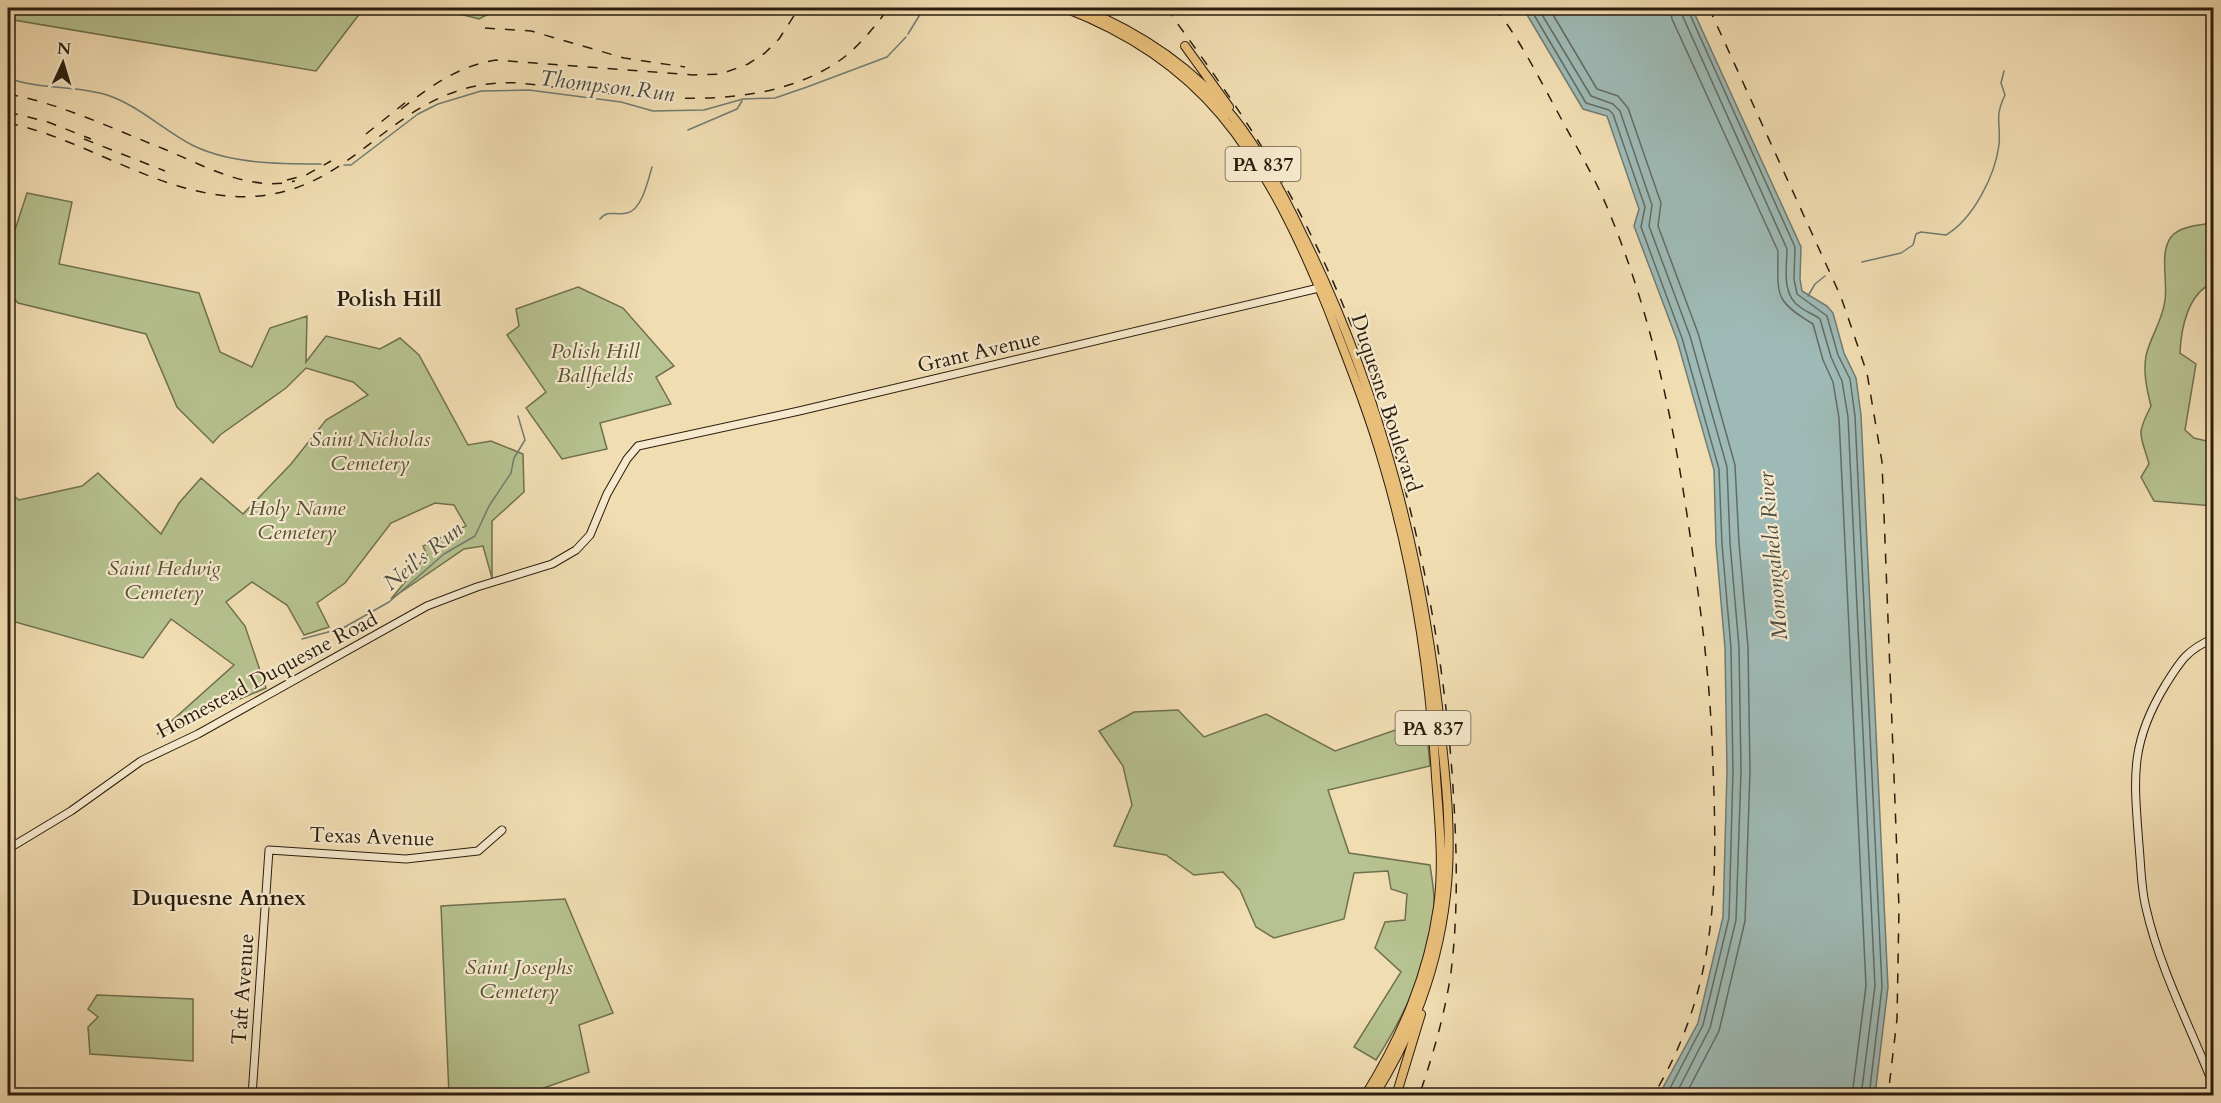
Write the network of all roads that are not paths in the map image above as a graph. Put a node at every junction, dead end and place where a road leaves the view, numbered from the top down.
1 (1065, 8) edge
2 (1080, 8) edge
3 (1173, 63) junction
4 (1247, 136) junction
5 (1244, 147) junction
6 (1323, 287) junction
7 (638, 446) joint
8 (2214, 638) edge
9 (502, 830) dead end
10 (8, 849) edge
11 (269, 849) joint
12 (1437, 948) junction
13 (2214, 1087) edge
14 (252, 1095) edge
15 (1365, 1095) edge
16 (1374, 1095) edge
17 (1396, 1095) edge

1 - 3 main road, Duquesne Boulevard / PA 837
2 - 3 main road, Duquesne Boulevard / PA 837
3 - 4 main road, Duquesne Boulevard / PA 837
3 - 4 main road
3 - 5 main road, Duquesne Boulevard / PA 837
4 - 5 main road
4 - 6 main road, Duquesne Boulevard / PA 837
5 - 6 main road, Duquesne Boulevard / PA 837
6 - 7 street, Grant Avenue
6 - 12 main road, Duquesne Boulevard / PA 837
6 - 15 main road, PA 837
7 - 10 street, Homestead Duquesne Road
8 - 13 street
9 - 11 street, Texas Avenue
11 - 14 street, Taft Avenue
12 - 16 main road
12 - 17 main road, PA 837

